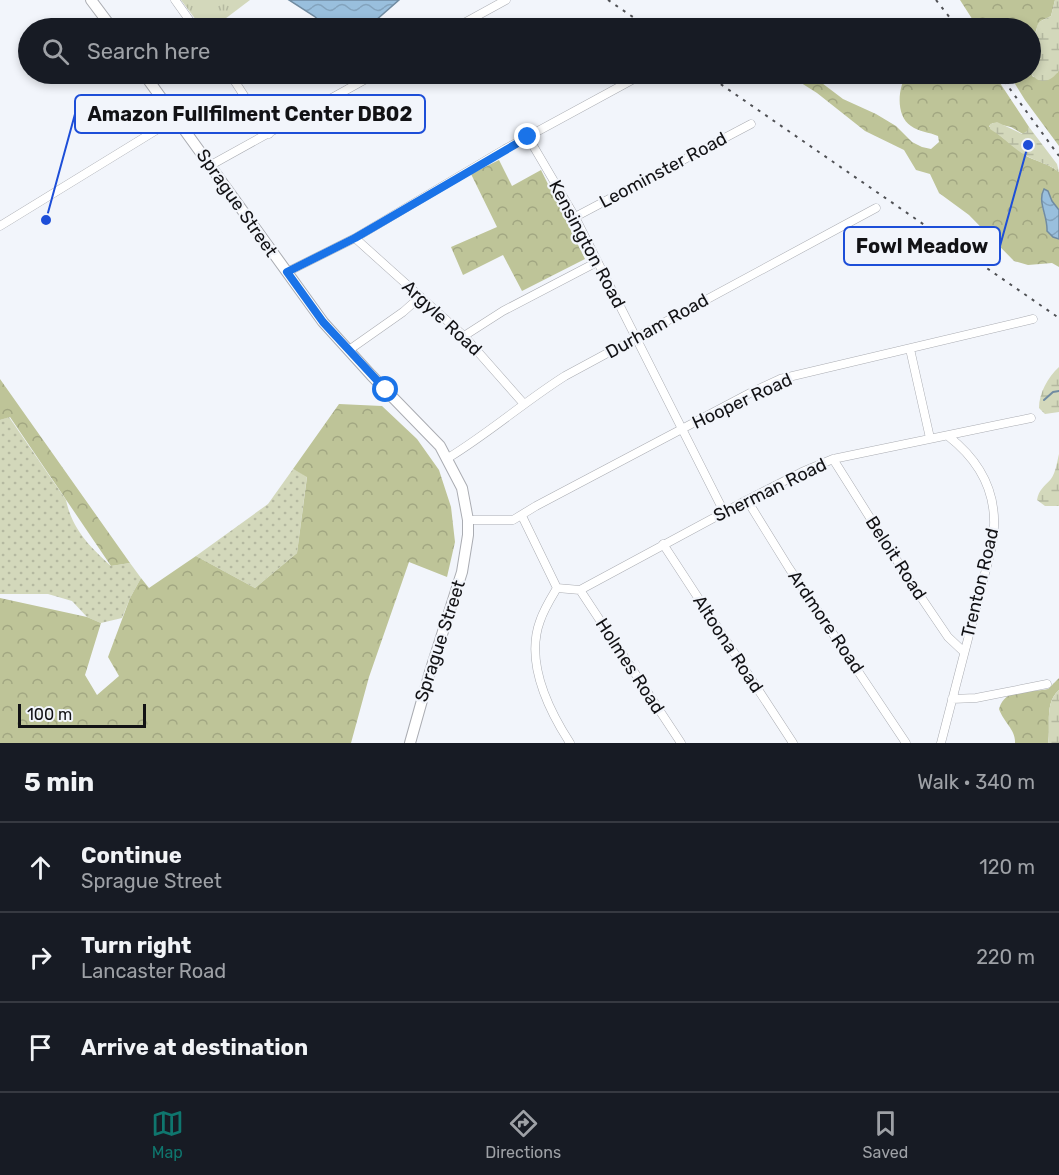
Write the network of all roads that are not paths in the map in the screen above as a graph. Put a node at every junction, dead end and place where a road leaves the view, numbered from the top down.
1 (91, 0) edge
2 (175, 0) edge
3 (506, 0) edge
4 (104, 18) edge
5 (188, 18) edge
6 (473, 18) edge
7 (151, 84) edge
8 (238, 84) edge
9 (357, 84) edge
10 (625, 84) edge
11 (176, 118) junction
12 (751, 124) dead end
13 (269, 134) junction
14 (528, 137) junction
15 (211, 165) junction
16 (876, 208) dead end
17 (575, 217) junction
18 (0, 226) edge
19 (355, 238) junction
20 (597, 262) junction
21 (287, 272) junction
22 (420, 297) junction
23 (1033, 319) dead end
24 (464, 336) junction
25 (636, 338) junction
26 (910, 349) junction
27 (349, 350) junction
28 (524, 404) junction
29 (1031, 418) dead end
30 (682, 429) junction
31 (948, 436) junction
32 (930, 438) junction
33 (448, 458) junction
34 (833, 459) junction
35 (747, 500) junction
36 (724, 512) junction
37 (522, 516) junction
38 (468, 520) junction
39 (663, 544) junction
40 (557, 588) junction
41 (580, 590) junction
42 (964, 652) junction
43 (1047, 684) dead end
44 (952, 699) junction
45 (410, 743) edge
46 (570, 743) edge
47 (681, 743) edge
48 (793, 743) edge
49 (906, 743) edge
50 (941, 743) edge

1 - 4 main road
2 - 5 street
3 - 6 street
7 - 11 main road, Sprague Street
8 - 13 street
9 - 13 street
10 - 14 street
11 - 15 main road, Sprague Street
11 - 18 street
12 - 17 street, Leominster Road
13 - 15 street
14 - 17 street, Kensington Road
14 - 19 street
15 - 21 main road, Sprague Street
16 - 25 street, Durham Road
17 - 20 street, Kensington Road
19 - 21 street
19 - 22 street, Argyle Road
20 - 24 street
20 - 25 street, Kensington Road
21 - 27 main road, Sprague Street
22 - 24 street, Argyle Road
22 - 27 street
23 - 26 street, Hooper Road
24 - 28 street, Argyle Road
25 - 28 street, Durham Road
25 - 30 street, Kensington Road
26 - 30 street, Hooper Road
26 - 32 street
27 - 33 main road, Sprague Street
28 - 33 street, Durham Road
29 - 31 street, Sherman Road
30 - 36 street, Kensington Road
30 - 37 street, Hooper Road
31 - 32 street, Sherman Road
31 - 42 street, Trenton Road
32 - 34 street, Sherman Road
33 - 38 main road, Sprague Street
34 - 35 street, Sherman Road
34 - 42 street, Beloit Road
35 - 36 street, Sherman Road
35 - 49 street, Ardmore Road
36 - 39 street, Sherman Road
37 - 38 street, Hooper Road
37 - 40 street
38 - 45 main road, Sprague Street
39 - 41 street, Sherman Road
39 - 48 street, Altoona Road
40 - 41 street
40 - 46 street
41 - 47 street, Holmes Road
42 - 44 street, Trenton Road
43 - 44 street
44 - 50 street, Trenton Road

